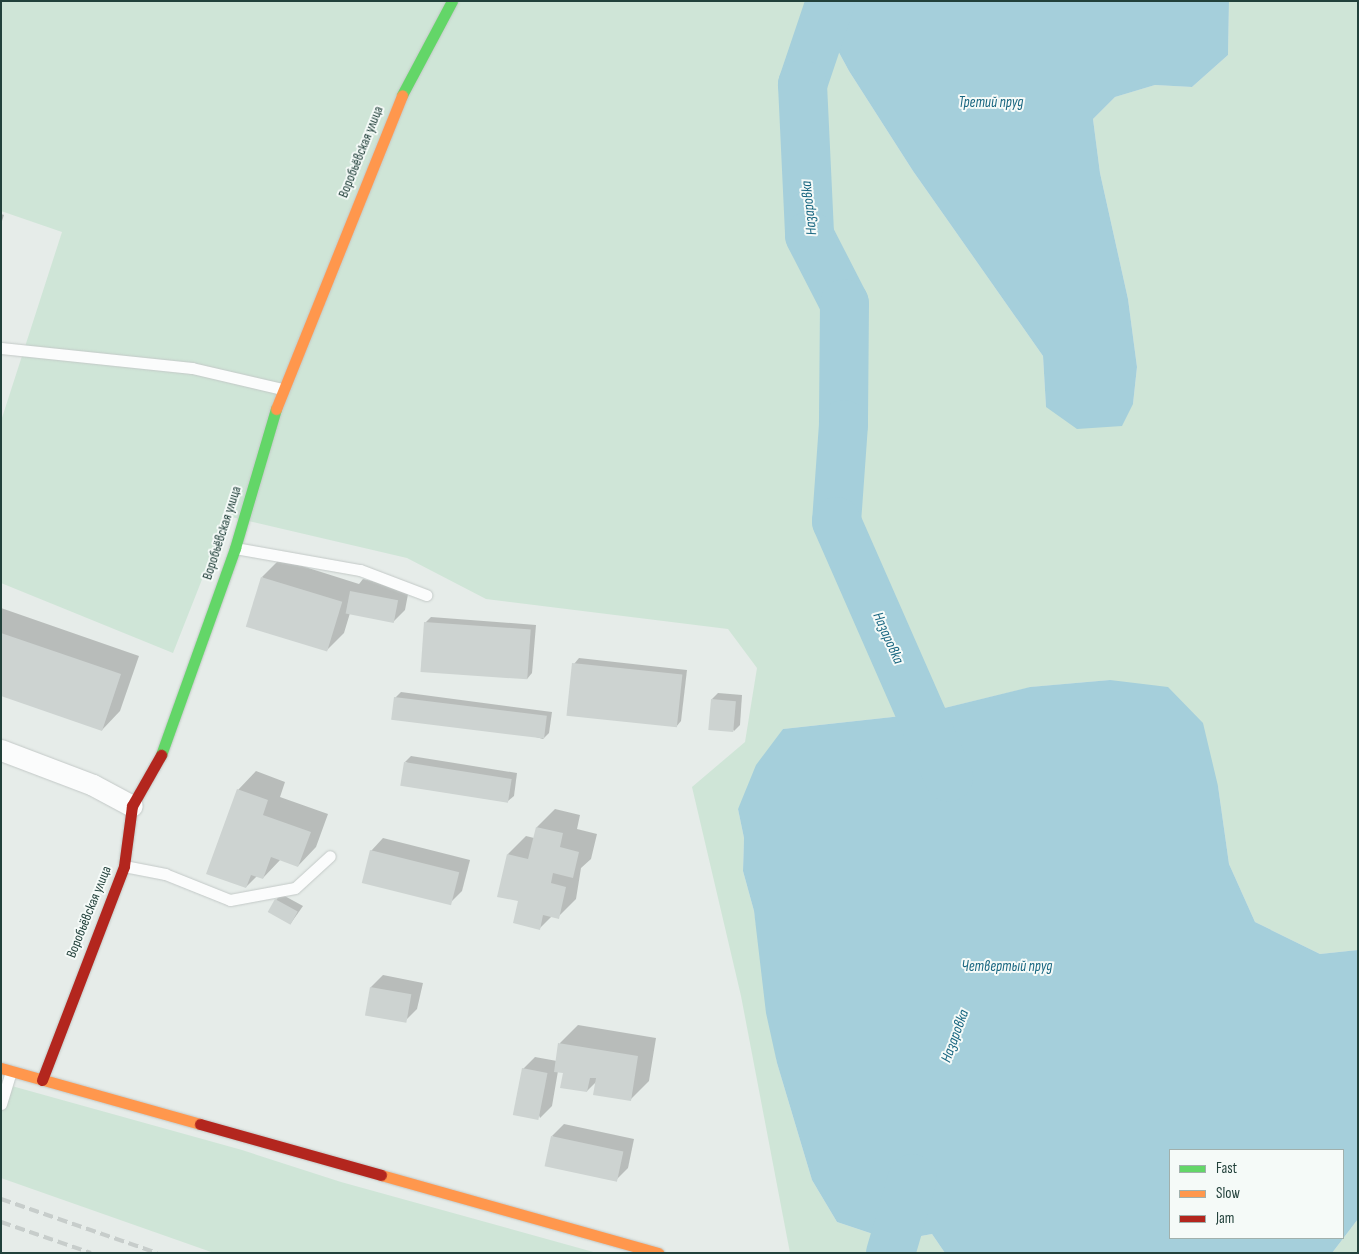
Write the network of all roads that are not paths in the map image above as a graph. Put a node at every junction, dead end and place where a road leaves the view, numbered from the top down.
1 (452, 1) edge
2 (1, 348) edge
3 (282, 389) junction
4 (235, 548) junction
5 (426, 595) dead end
6 (1, 750) edge
7 (132, 806) junction
8 (330, 856) dead end
9 (124, 866) junction
10 (6, 1070) edge
11 (42, 1080) junction
12 (1, 1104) edge
13 (658, 1253) edge

1 - 3 street, Воробьёвская улица
2 - 3 lane
3 - 4 street, Воробьёвская улица
4 - 5 lane
4 - 7 street, Воробьёвская улица
6 - 7 street
7 - 9 street, Воробьёвская улица
8 - 9 lane
9 - 11 street, Воробьёвская улица
10 - 11 street
10 - 12 lane
11 - 13 street

